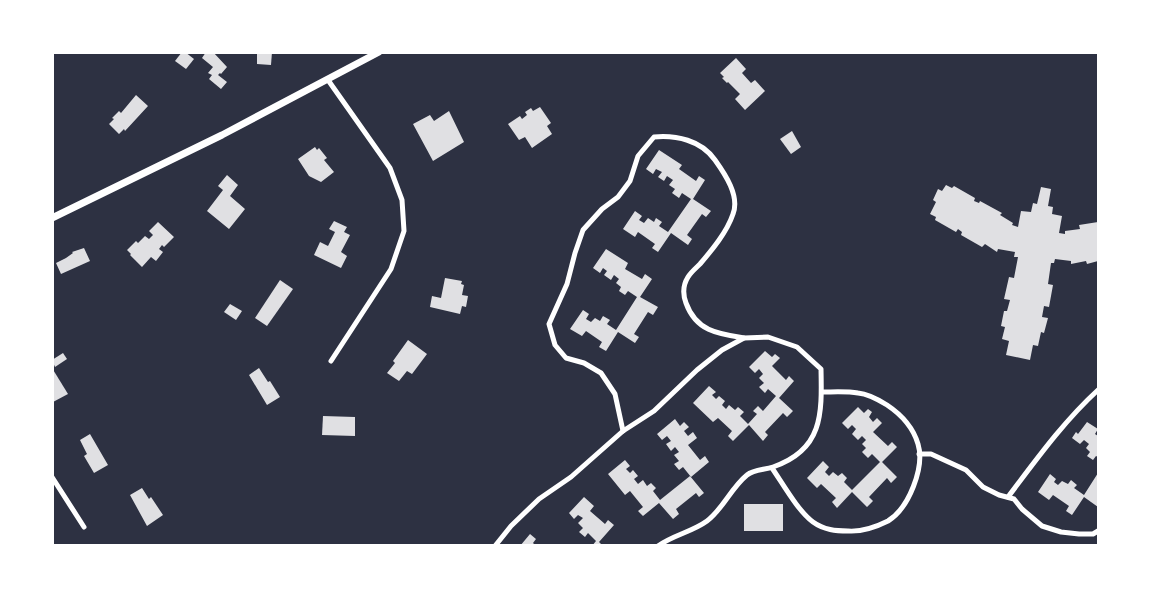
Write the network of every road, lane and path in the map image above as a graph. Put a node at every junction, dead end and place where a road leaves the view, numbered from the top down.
1 (379, 52) edge
2 (328, 80) junction
3 (52, 218) edge
4 (744, 338) junction
5 (331, 361) dead end
6 (1098, 390) edge
7 (822, 392) junction
8 (623, 431) junction
9 (919, 454) junction
10 (772, 468) junction
11 (52, 477) edge
12 (1008, 497) junction
13 (84, 527) dead end
14 (1098, 531) edge
15 (495, 546) edge
16 (658, 546) edge

1 - 2 street
2 - 3 street
2 - 5 street
4 - 7 street
4 - 8 street
4 - 8 street
6 - 12 street
7 - 9 street
7 - 10 street
8 - 15 street
9 - 10 street
9 - 12 street
10 - 16 street
11 - 13 street
12 - 14 street

